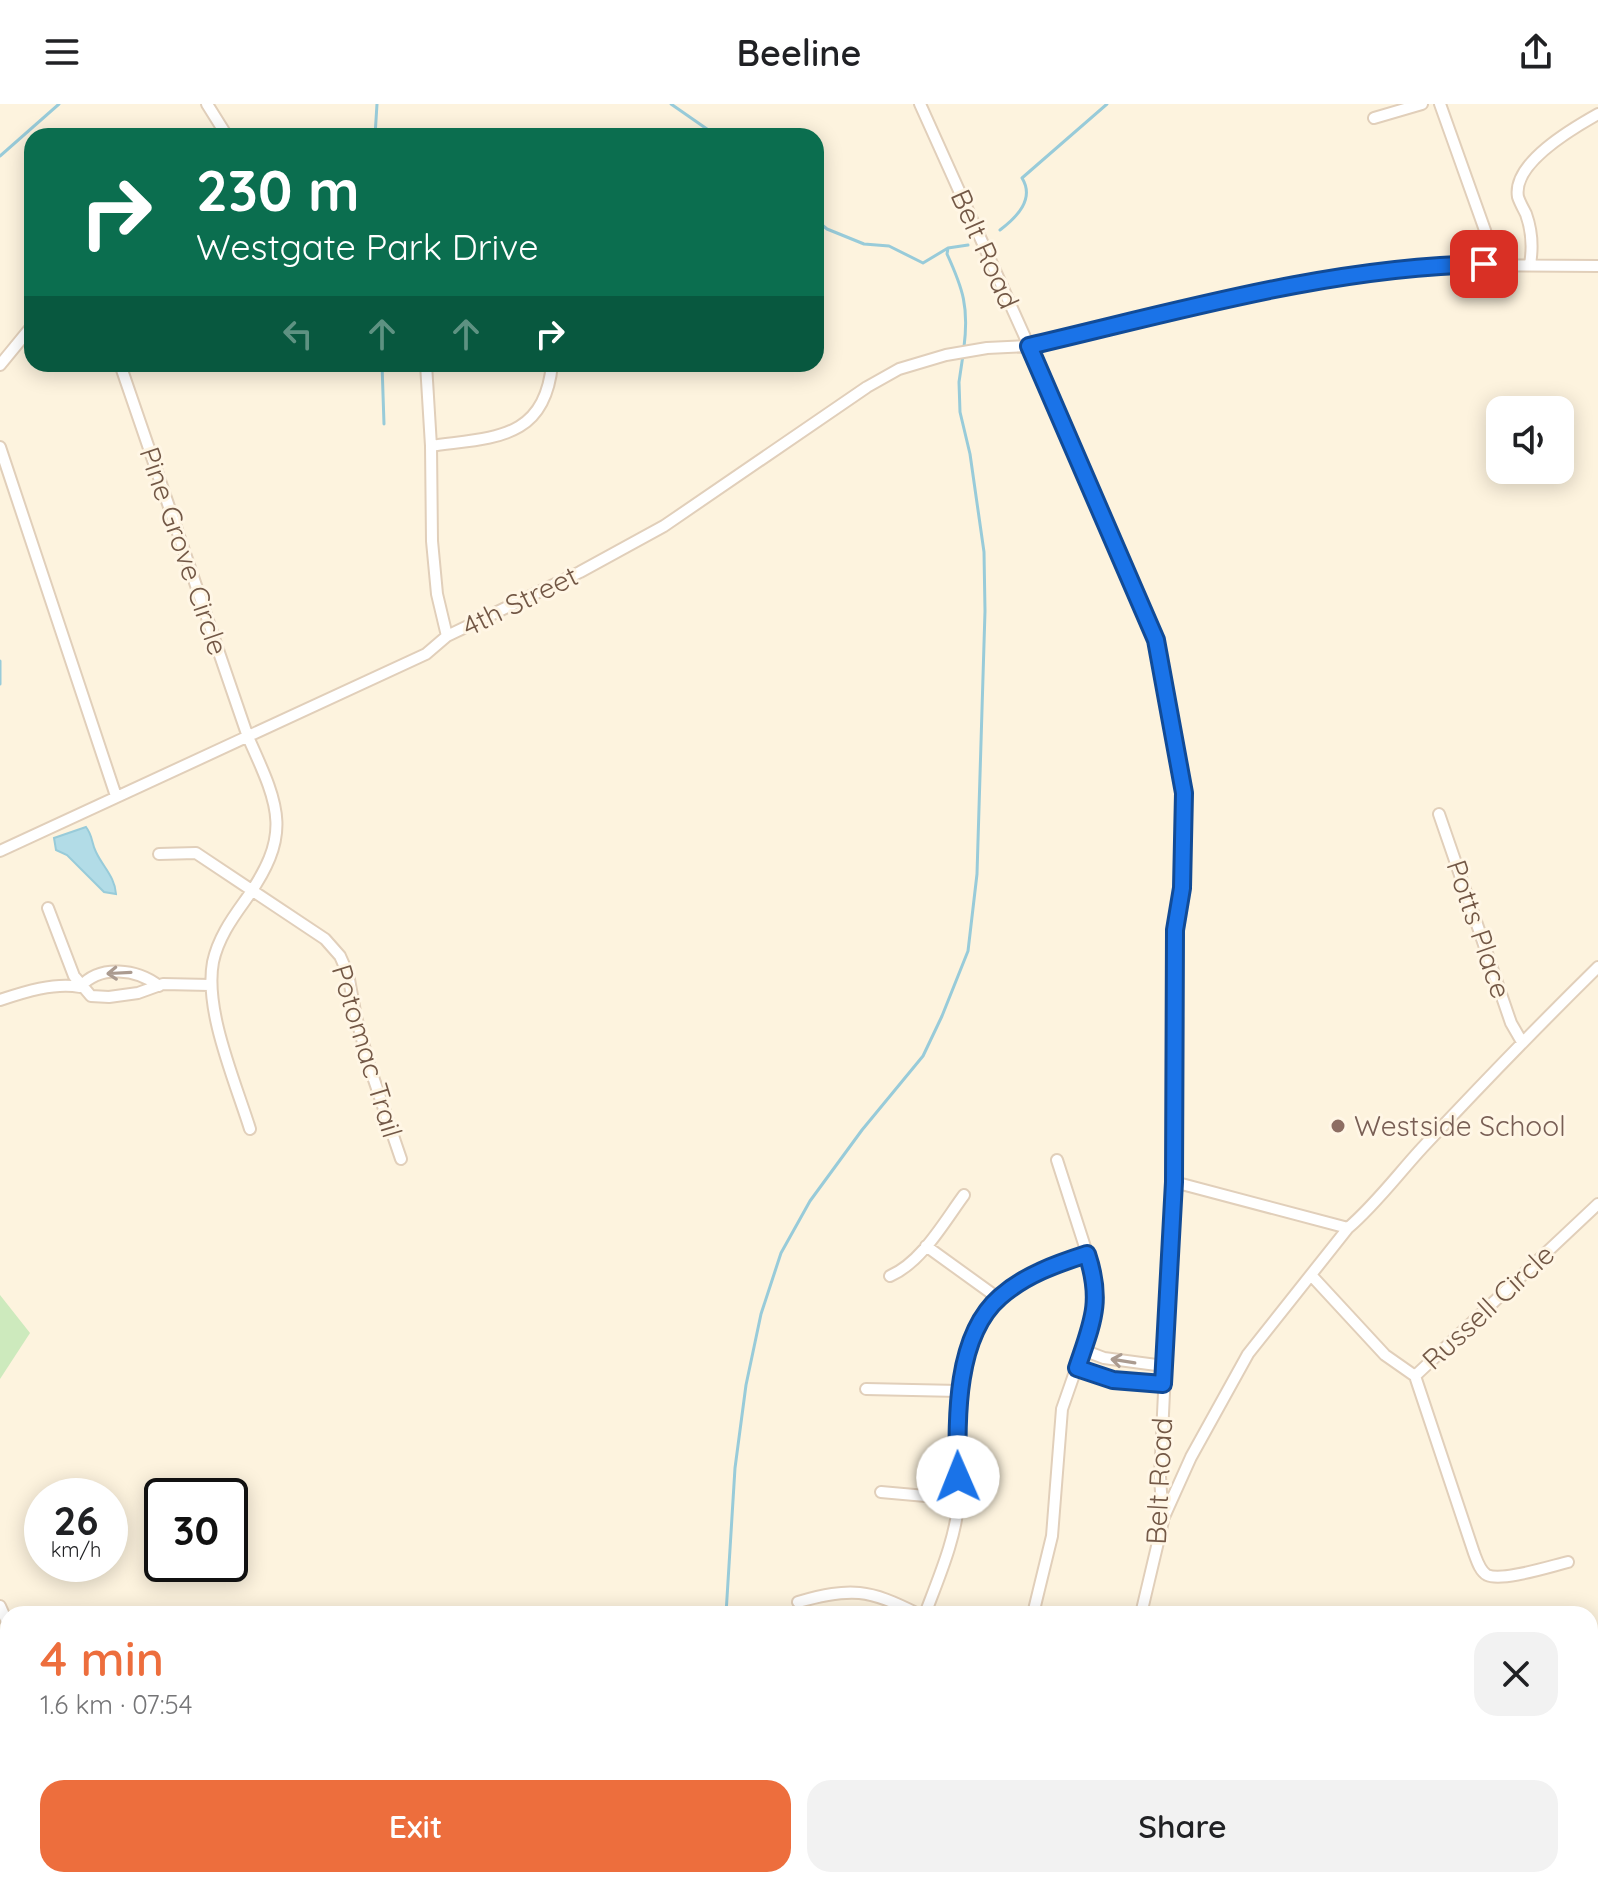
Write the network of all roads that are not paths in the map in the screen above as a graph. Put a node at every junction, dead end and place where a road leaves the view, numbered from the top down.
1 (207, 104) edge
2 (920, 104) edge
3 (1422, 104) edge
4 (1440, 104) edge
5 (1598, 114) edge
6 (1374, 118) dead end
7 (222, 128) edge
8 (1497, 264) junction
9 (1530, 264) junction
10 (1598, 266) edge
11 (24, 336) edge
12 (1029, 346) junction
13 (0, 365) edge
14 (123, 372) edge
15 (426, 372) edge
16 (551, 372) edge
17 (431, 446) junction
18 (0, 447) edge
19 (447, 636) junction
20 (248, 737) junction
21 (116, 796) junction
22 (1439, 814) dead end
23 (0, 851) edge
24 (159, 854) dead end
25 (252, 891) junction
26 (48, 908) dead end
27 (1598, 967) edge
28 (210, 985) junction
29 (159, 986) junction
30 (80, 987) junction
31 (0, 1000) edge
32 (1522, 1042) junction
33 (250, 1129) dead end
34 (401, 1159) dead end
35 (1057, 1160) dead end
36 (1174, 1182) junction
37 (964, 1195) dead end
38 (1598, 1204) edge
39 (1348, 1228) junction
40 (926, 1246) junction
41 (1087, 1254) junction
42 (1311, 1275) junction
43 (890, 1276) dead end
44 (998, 1298) junction
45 (1083, 1350) junction
46 (1164, 1366) junction
47 (1077, 1368) junction
48 (1415, 1376) junction
49 (1163, 1384) junction
50 (866, 1389) dead end
51 (959, 1391) junction
52 (881, 1492) dead end
53 (959, 1499) junction
54 (1163, 1521) junction
55 (1568, 1562) dead end
56 (798, 1602) dead end
57 (901, 1606) edge
58 (928, 1606) edge
59 (1035, 1606) edge
60 (1143, 1606) edge

1 - 7 street
2 - 12 street, Belt Road
3 - 6 street
4 - 8 street
5 - 9 street
8 - 9 street, 4th Street
8 - 12 street, 4th Street
9 - 10 street, 4th Street
11 - 13 street
12 - 19 street, 4th Street
12 - 36 street, Belt Road
14 - 20 street, Pine Grove Circle
15 - 17 street
16 - 17 street
17 - 19 street
18 - 21 street
19 - 20 street, 4th Street
20 - 21 street, 4th Street
20 - 25 street, Pine Grove Circle
21 - 23 street, 4th Street
22 - 32 street, Potts Place
24 - 25 street, Potomac Trail
25 - 28 street, Pine Grove Circle
25 - 34 street, Potomac Trail
26 - 30 street
27 - 32 street
28 - 29 street
28 - 33 street
29 - 30 street
29 -> 30 street
30 - 31 street
32 - 39 street
35 - 41 street
36 - 39 street
36 - 46 street, Belt Road
37 - 40 street
38 - 48 street, Russell Circle
39 - 42 street
40 - 43 street
40 - 44 street
41 - 44 street
41 - 45 street
42 - 48 street, Russell Circle
42 - 54 street
44 - 51 street
46 -> 45 street
45 - 47 street
46 - 49 street, Belt Road
47 - 49 street
47 - 59 street
48 - 55 street
49 - 54 street, Belt Road
50 - 51 street
51 - 53 street
52 - 53 street
53 - 58 street
54 - 60 street, Belt Road
56 - 57 street

